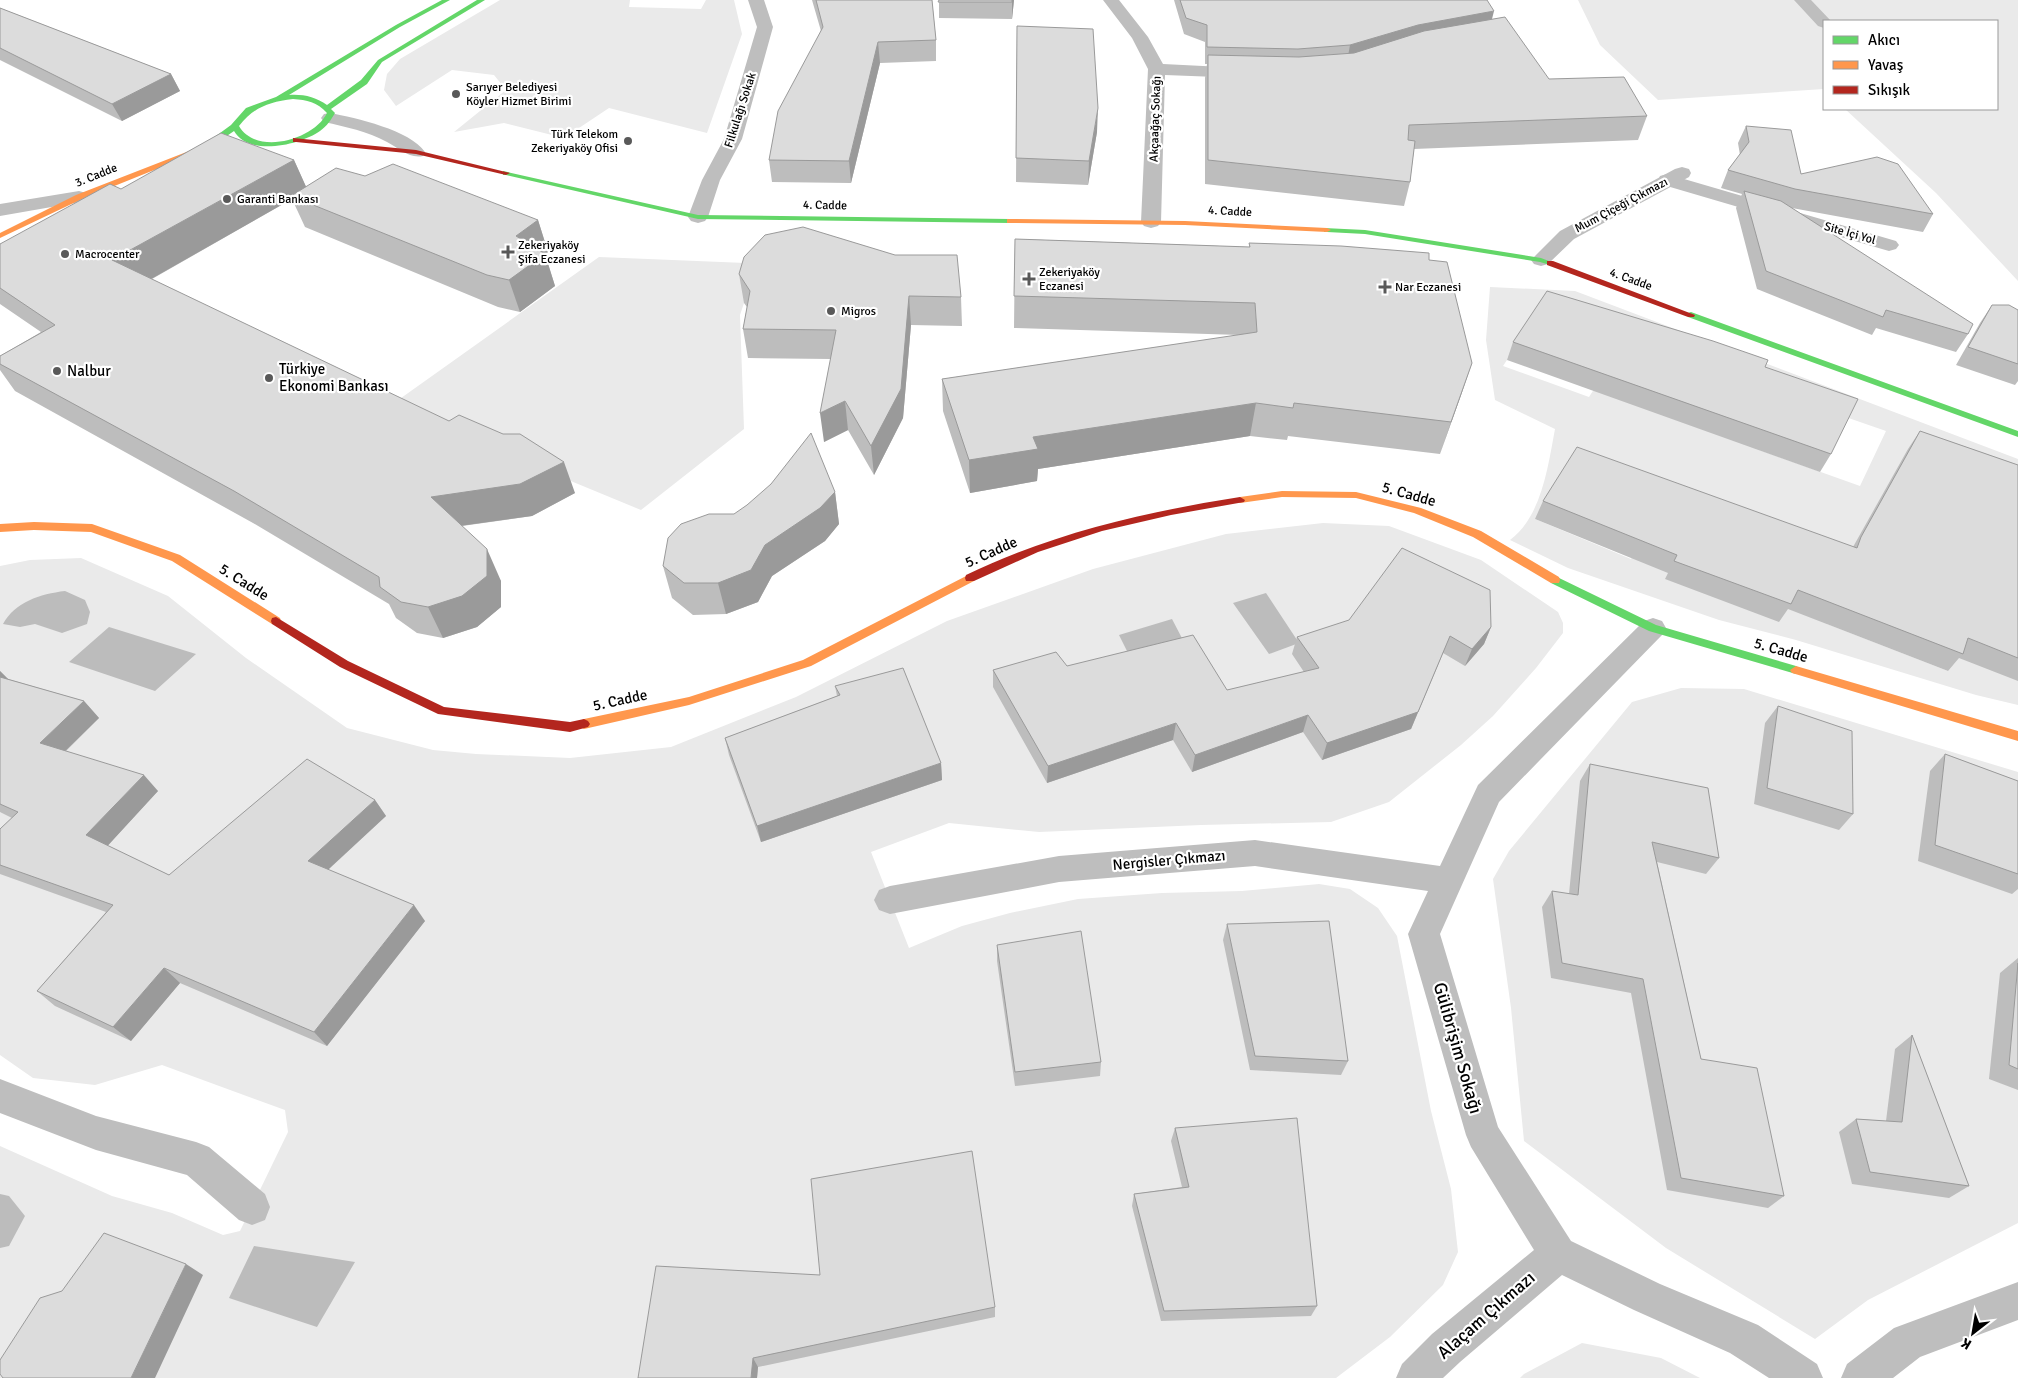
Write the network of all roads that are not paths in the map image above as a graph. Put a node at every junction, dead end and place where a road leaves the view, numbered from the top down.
1 (447, 0) edge
2 (482, 0) edge
3 (756, 0) edge
4 (1111, 0) edge
5 (1802, 0) edge
6 (1823, 21) edge
7 (1157, 69) junction
8 (1259, 73) edge
9 (276, 100) junction
10 (330, 113) junction
11 (235, 126) junction
12 (242, 139) junction
13 (296, 140) junction
14 (205, 147) junction
15 (416, 152) junction
16 (1674, 176) joint
17 (79, 197) junction
18 (0, 210) edge
19 (698, 217) junction
20 (1151, 222) junction
21 (0, 236) edge
22 (1889, 245) dead end
23 (1541, 260) junction
24 (2018, 434) edge
25 (0, 528) edge
26 (1653, 628) junction
27 (2018, 736) edge
28 (1448, 880) junction
29 (890, 900) dead end
30 (0, 1096) edge
31 (252, 1206) dead end
32 (1558, 1254) junction
33 (2018, 1301) edge
34 (1416, 1378) edge
35 (1802, 1378) edge
36 (1861, 1378) edge

1 - 9 street
2 - 10 street
3 - 19 street, Filkulağı Sokak
4 - 7 street, Akçaağaç Sokağı
5 - 6 street
7 - 8 street
7 - 20 street, Akçaağaç Sokağı
9 - 10 street
9 - 11 street
10 - 13 street
10 - 15 street
11 - 12 street
11 - 14 street
12 - 13 street
12 - 14 street
13 - 15 street, 4. Cadde
14 - 17 street, 3. Cadde
15 - 19 street, 4. Cadde
16 - 22 street, Site İçi Yol
16 - 23 street, Mum Çiçeği Çıkmazı
17 - 18 street
17 - 21 street, 3. Cadde
19 - 20 street, 4. Cadde
20 - 23 street, 4. Cadde
23 - 24 street, 4. Cadde
25 - 26 street, 5. Cadde
26 - 27 street, 5. Cadde
26 - 28 street, Gülibrişim Sokağı
28 - 29 street, Nergisler Çıkmazı
28 - 32 street, Gülibrişim Sokağı
30 - 31 street
32 - 34 street, Alaçam Çıkmazı
32 - 35 street
33 - 36 street

